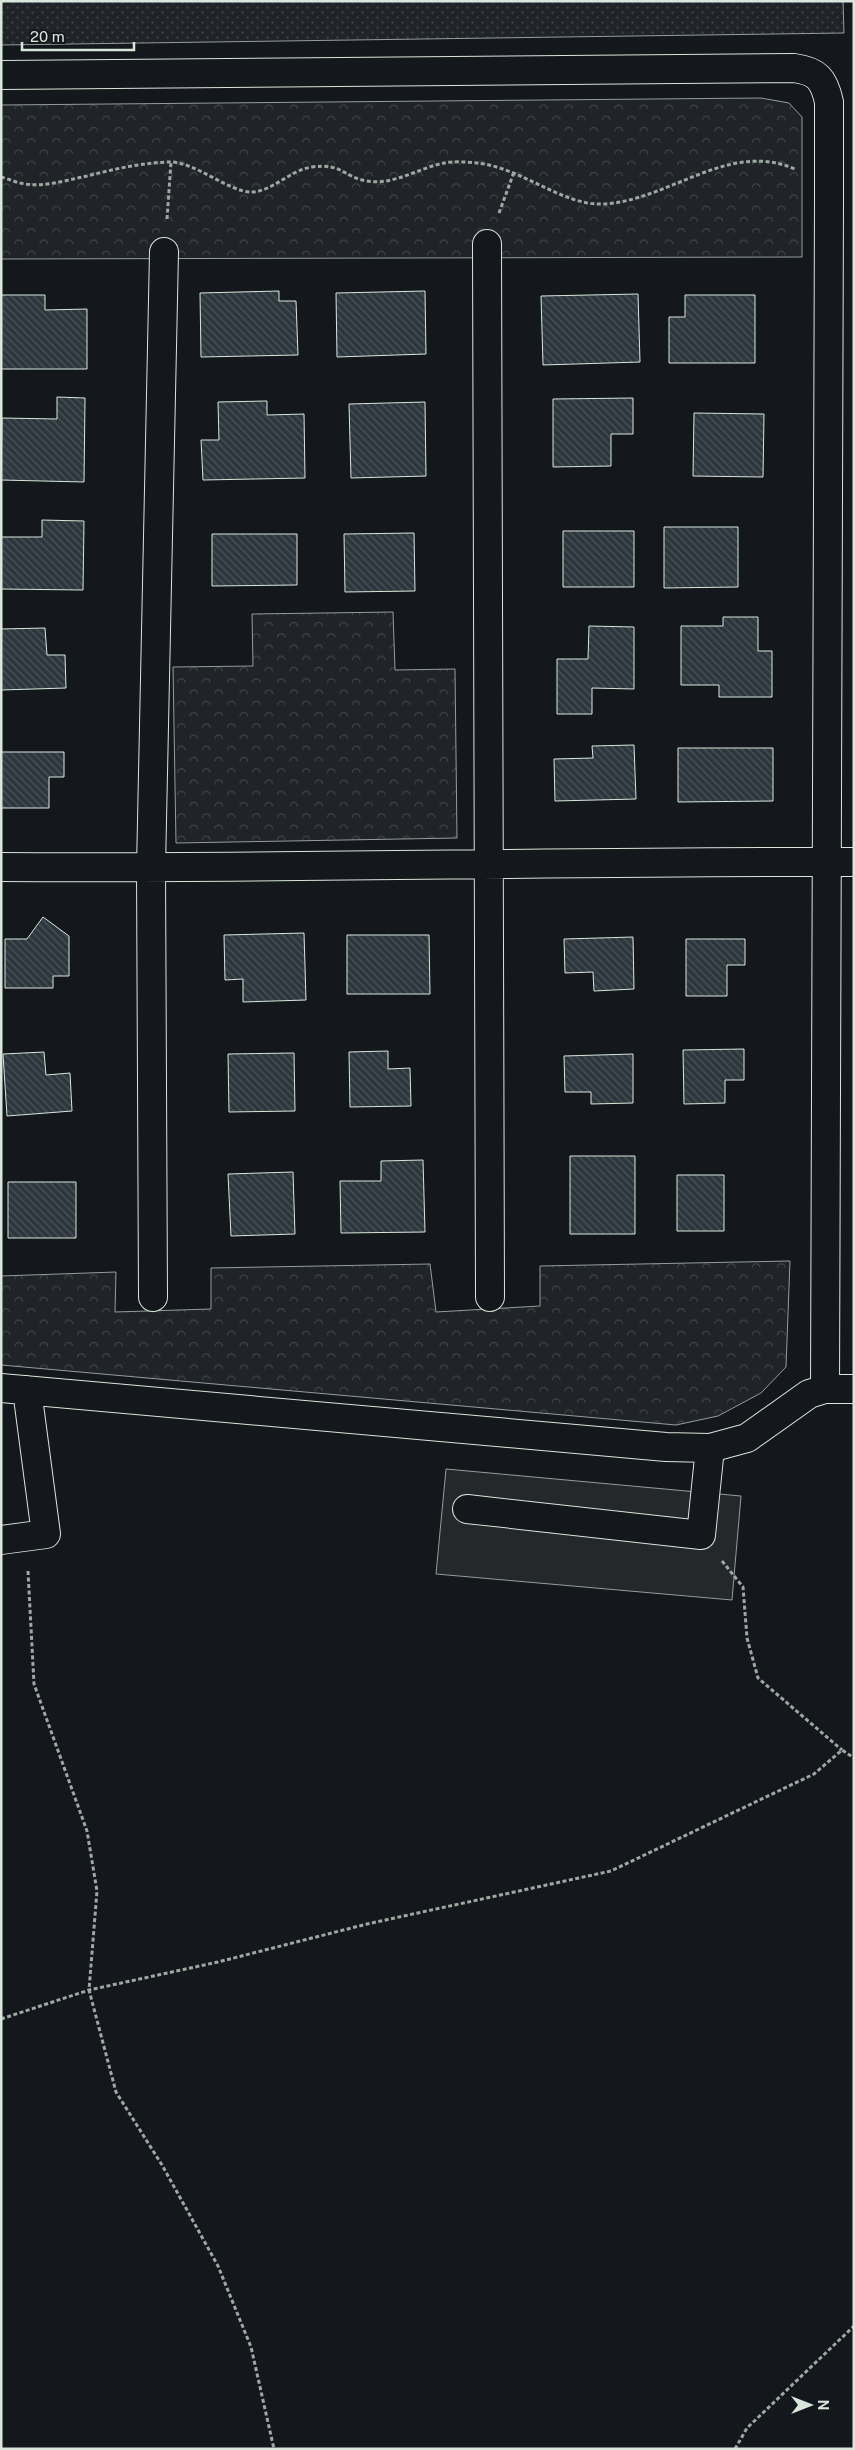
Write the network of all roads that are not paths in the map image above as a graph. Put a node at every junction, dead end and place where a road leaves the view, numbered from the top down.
1 (1, 75) edge
2 (487, 244) road end
3 (164, 252) road end
4 (827, 862) junction
5 (854, 862) edge
6 (489, 863) junction
7 (1, 867) edge
8 (151, 868) junction
9 (153, 1297) dead end
10 (490, 1297) dead end
11 (14, 1389) edge
12 (854, 1389) edge
13 (825, 1390) junction
14 (710, 1448) junction
15 (467, 1509) dead end
16 (14, 1539) edge

1 - 4 street
2 - 6 street
3 - 8 street
4 - 5 street
4 - 6 street
4 - 13 street
6 - 8 street
6 - 10 street
7 - 8 street
8 - 9 street
11 - 14 street
11 - 16 street
12 - 13 street
13 - 14 street
14 - 15 street

